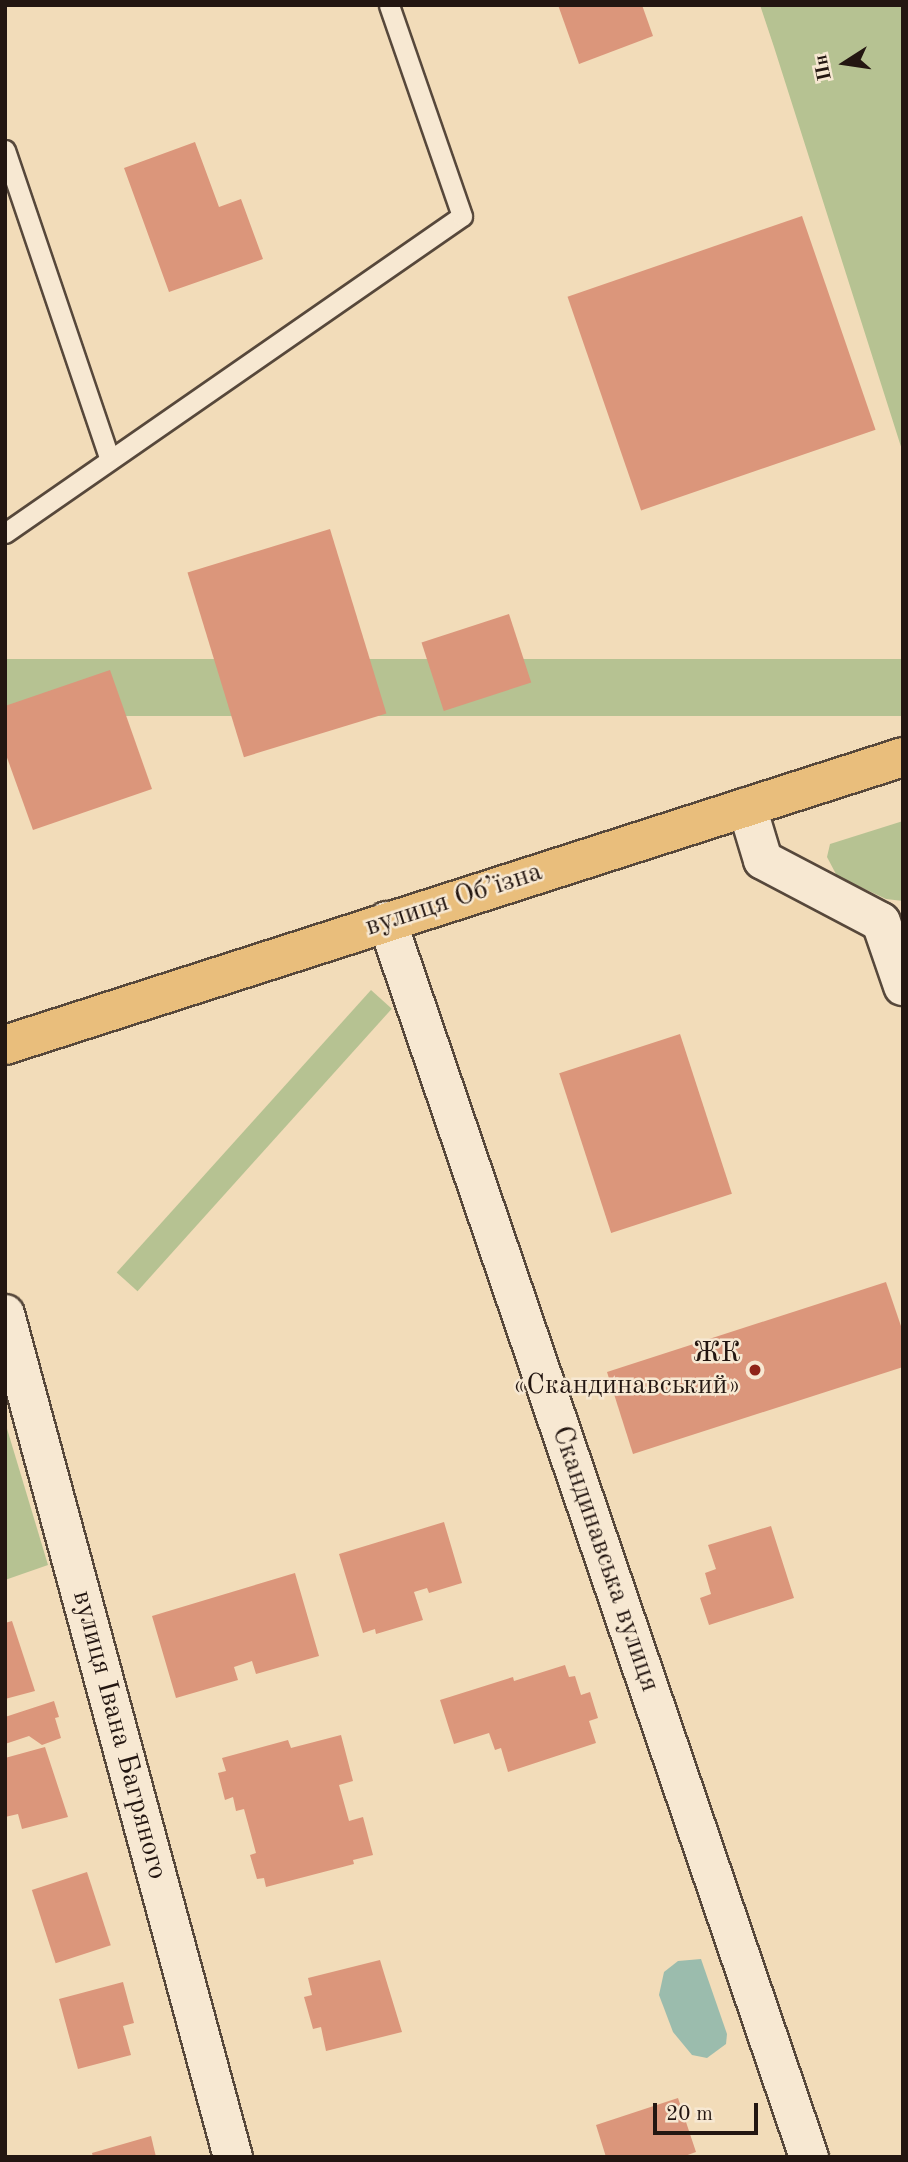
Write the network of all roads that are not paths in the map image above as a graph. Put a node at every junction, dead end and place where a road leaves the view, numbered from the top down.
1 (389, 5) edge
2 (5, 150) edge
3 (110, 460) junction
4 (5, 533) edge
5 (903, 757) edge
6 (747, 807) junction
7 (387, 921) junction
8 (892, 923) edge
9 (903, 986) edge
10 (5, 1045) edge
11 (5, 1314) edge
12 (233, 2157) edge
13 (809, 2157) edge

1 - 3 lane
2 - 3 lane
3 - 4 lane
5 - 6 highway, вулиця Об’їзна
6 - 7 highway, вулиця Об’їзна
6 - 8 street
7 - 10 highway, вулиця Об’їзна
7 - 13 street, Скандинавська вулиця
8 - 9 street
11 - 12 street, вулиця Івана Багряного

